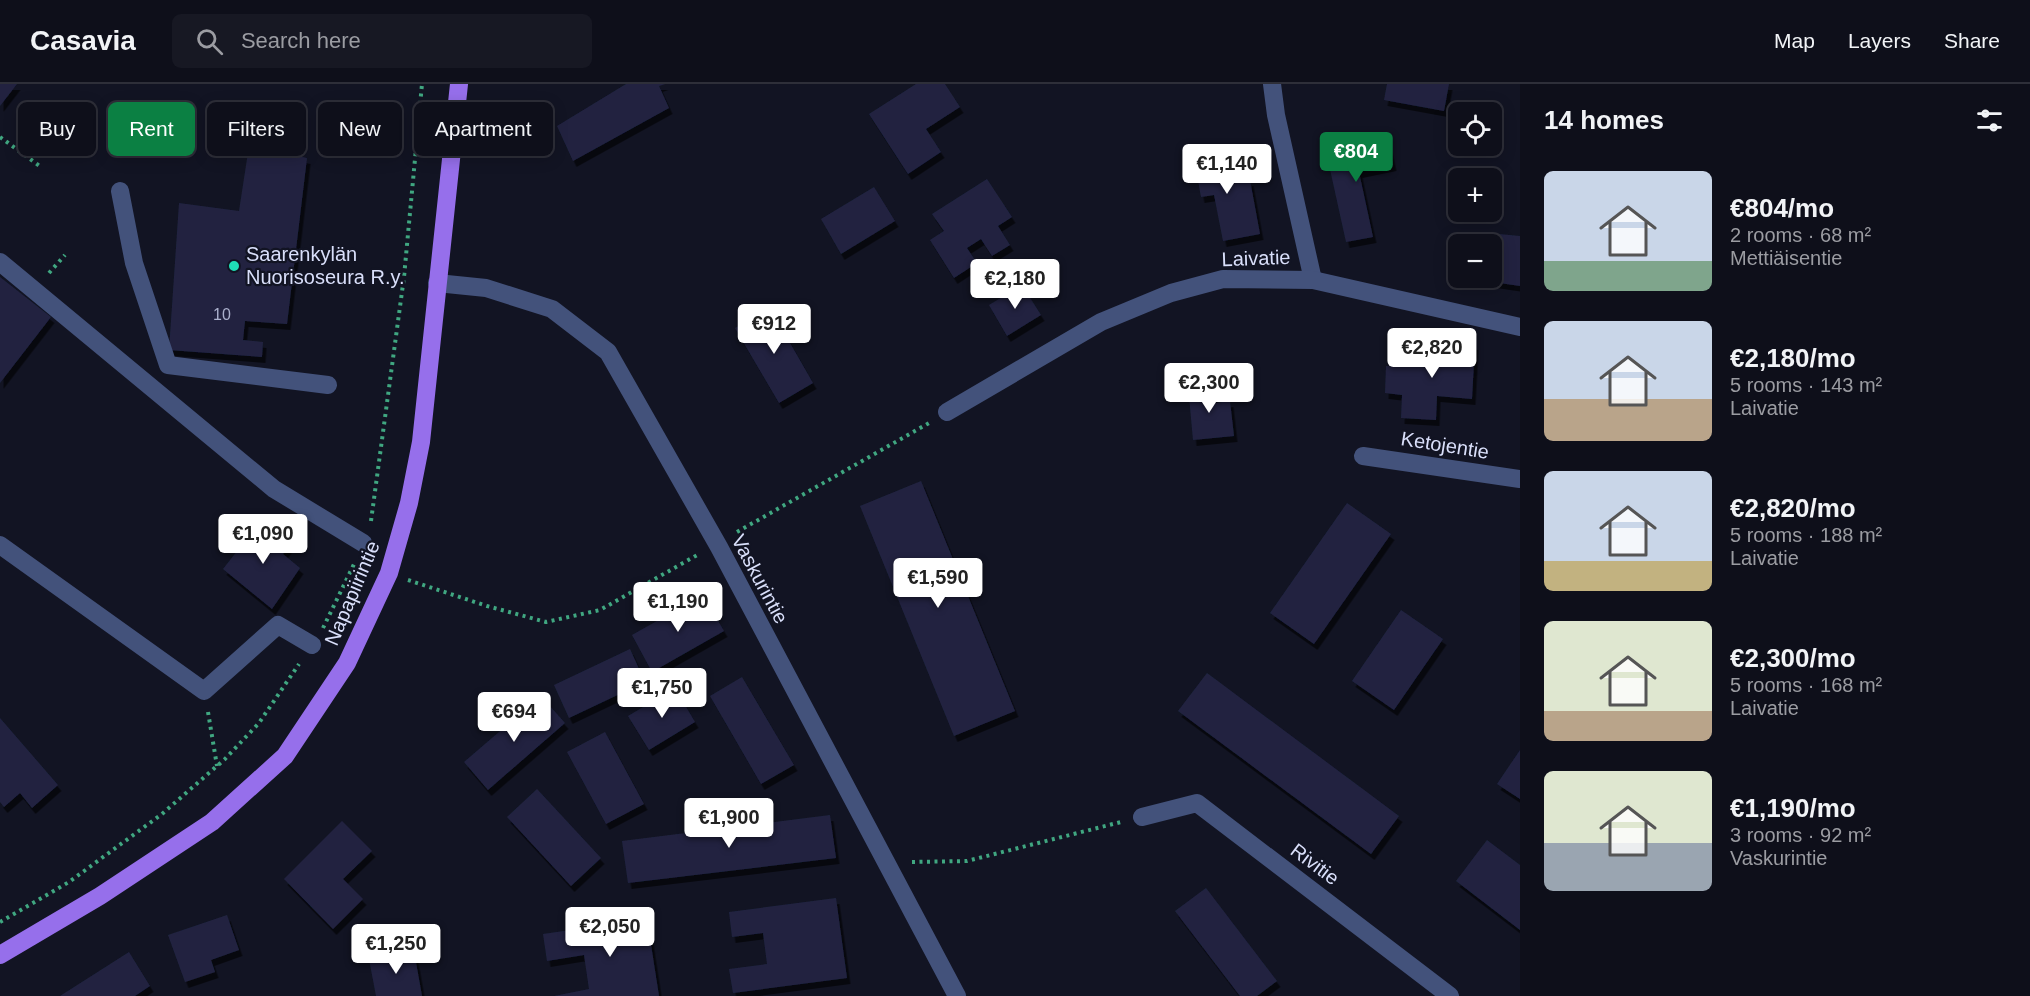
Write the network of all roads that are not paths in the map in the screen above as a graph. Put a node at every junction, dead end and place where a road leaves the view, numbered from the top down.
1 (459, 84) edge
2 (1272, 84) edge
3 (120, 191) dead end
4 (0, 262) edge
5 (1313, 280) junction
6 (437, 283) junction
7 (1520, 327) edge
8 (328, 385) dead end
9 (947, 412) road end
10 (1363, 456) dead end
11 (1520, 479) edge
12 (363, 543) road end
13 (0, 545) edge
14 (312, 645) road end
15 (1142, 817) road end
16 (0, 955) edge
17 (957, 996) edge
18 (1450, 996) edge

1 - 6 main road, Napapiirintie
2 - 5 street
3 - 8 street
4 - 12 street
5 - 7 street, Laivatie
5 - 9 street, Laivatie
6 - 16 main road, Napapiirintie
6 - 17 street, Vaskurintie
10 - 11 street, Ketojentie
13 - 14 street
15 - 18 street, Rivitie

